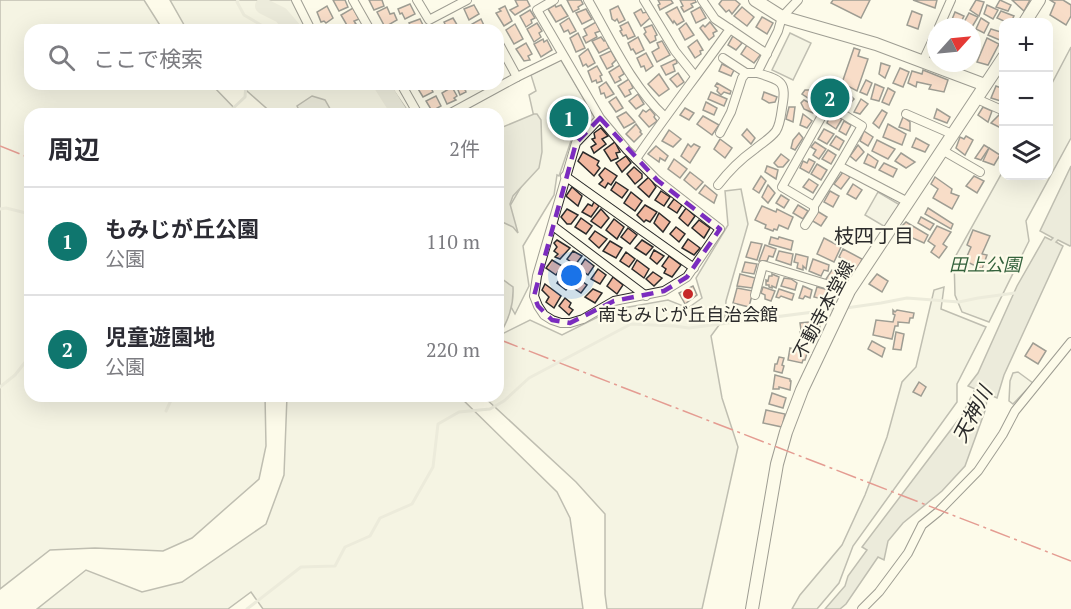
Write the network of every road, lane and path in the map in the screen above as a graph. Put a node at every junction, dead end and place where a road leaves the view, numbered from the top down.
1 (296, 0) edge
2 (353, 0) edge
3 (417, 0) edge
4 (466, 0) edge
5 (554, 0) edge
6 (588, 0) edge
7 (644, 0) edge
8 (702, 0) edge
9 (755, 0) edge
10 (798, 0) edge
11 (951, 0) edge
12 (1039, 0) edge
13 (782, 16) junction
14 (943, 18) edge
15 (1028, 18) edge
16 (308, 24) edge
17 (367, 24) edge
18 (729, 29) junction
19 (927, 52) edge
20 (504, 53) edge
21 (767, 54) junction
22 (562, 56) junction
23 (723, 58) dead end
24 (923, 61) junction
25 (999, 65) edge
26 (746, 73) junction
27 (757, 74) junction
28 (695, 76) junction
29 (517, 77) junction
30 (504, 84) edge
31 (986, 85) junction
32 (406, 90) edge
33 (493, 90) edge
34 (977, 99) junction
35 (415, 108) edge
36 (459, 108) edge
37 (999, 109) edge
38 (906, 114) dead end
39 (665, 117) junction
40 (600, 118) junction
41 (720, 133) dead end
42 (952, 134) junction
43 (942, 150) junction
44 (636, 159) junction
45 (839, 166) junction
46 (980, 172) dead end
47 (566, 176) junction
48 (718, 185) dead end
49 (908, 202) junction
50 (814, 206) junction
51 (805, 225) dead end
52 (553, 226) junction
53 (694, 268) junction
54 (849, 291) junction
55 (755, 295) dead end
56 (646, 296) junction
57 (1071, 342) edge
58 (752, 609) edge
59 (862, 609) edge

1 - 16 street
2 - 17 street
3 - 4 street
5 - 22 street
6 - 39 street
7 - 28 street
8 - 18 street
9 - 13 main road
10 - 13 street
11 - 14 street
12 - 15 main road
13 - 21 street
13 - 24 main road
18 - 21 street
18 - 28 street
19 - 24 street
20 - 29 street
21 - 27 street
22 - 29 street
22 - 40 street
23 - 26 street
24 - 31 main road
25 - 31 main road, 不動寺本堂線
26 - 27 street
26 - 41 street
27 - 48 street
28 - 39 street
29 - 30 street
31 - 34 main road, 不動寺本堂線
32 - 35 street
33 - 36 street
34 - 37 street
34 - 42 main road, 不動寺本堂線
38 - 42 street
39 - 44 street
40 - 44 street
40 - 47 street
42 - 43 main road, 不動寺本堂線
43 - 46 street
43 - 49 main road, 不動寺本堂線
44 - 53 street
45 - 49 street
45 - 50 street
45 - 50 street
47 - 52 street
47 - 53 street
49 - 54 main road, 不動寺本堂線
50 - 51 street
52 - 56 street
52 - 56 street
53 - 56 street
54 - 55 street
54 - 58 main road, 不動寺本堂線
57 - 59 street

